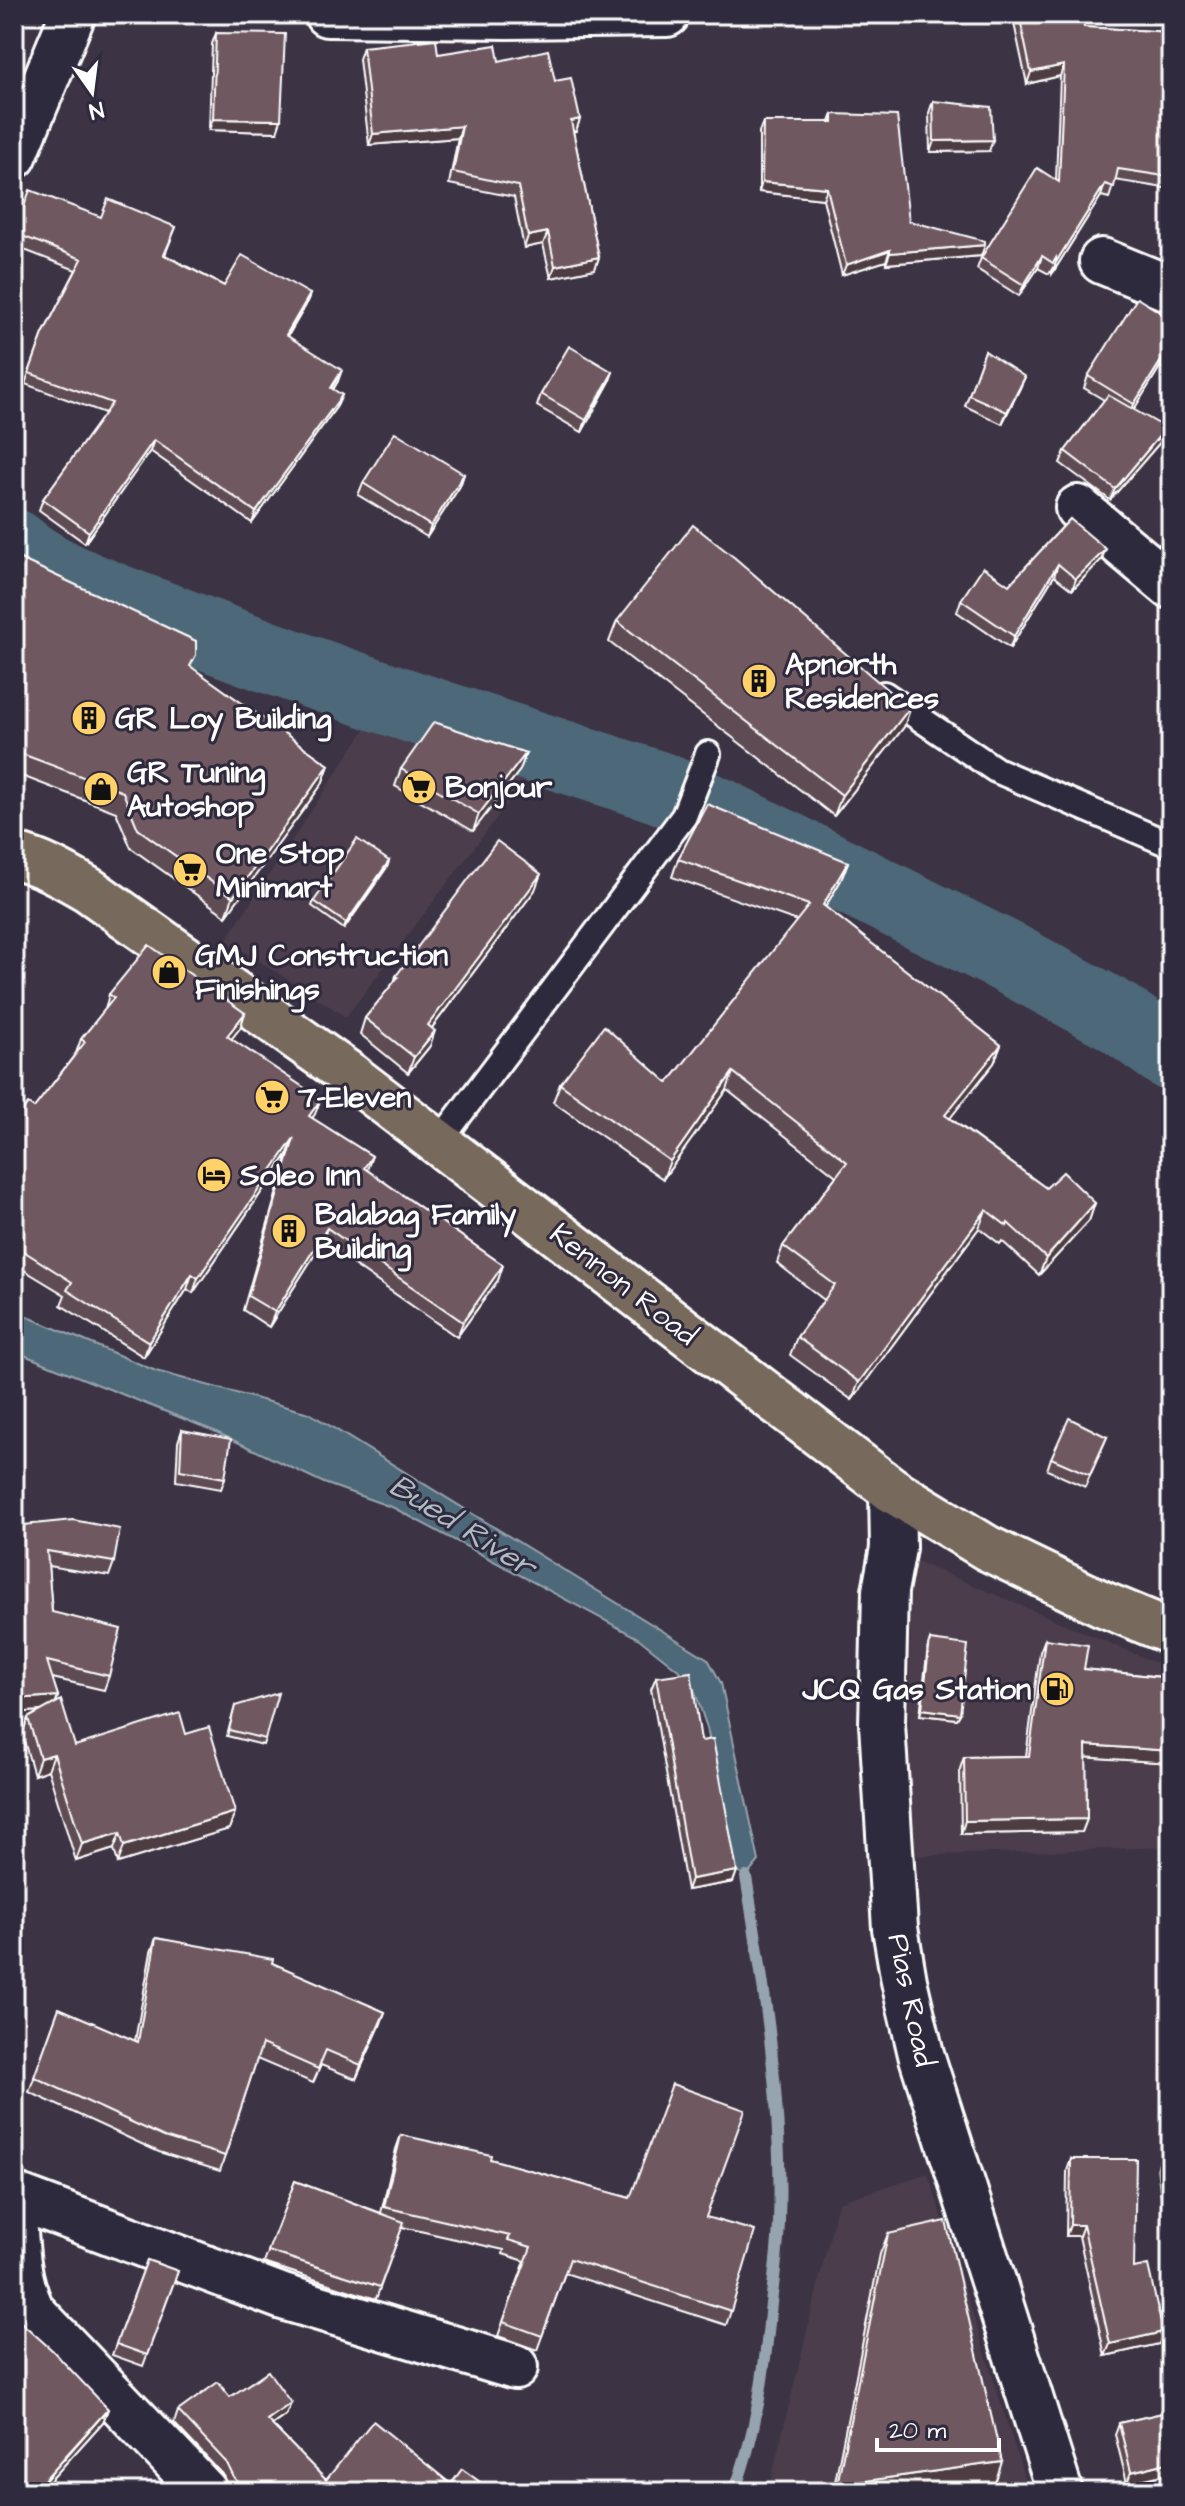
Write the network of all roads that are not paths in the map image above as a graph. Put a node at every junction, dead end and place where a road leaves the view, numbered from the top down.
1 (73, 14) edge
2 (327, 14) edge
3 (667, 14) edge
4 (509, 15) edge
5 (14, 156) edge
6 (1102, 261) dead end
7 (1171, 289) edge
8 (1078, 508) dead end
9 (1171, 586) edge
10 (869, 682) edge
11 (708, 754) dead end
12 (1171, 845) edge
13 (14, 856) edge
14 (439, 1142) junction
15 (892, 1490) junction
16 (1171, 1632) edge
17 (14, 2196) edge
18 (14, 2215) edge
19 (515, 2367) dead end
20 (205, 2492) edge
21 (1060, 2492) edge

1 - 5 street
2 - 4 street
3 - 4 street
6 - 7 street
8 - 9 street
10 - 12 lane
11 - 14 lane
13 - 14 highway, Kennon Road
14 - 15 highway, Kennon Road
15 - 16 highway, Kennon Road
15 - 21 street, Pias Road
17 - 19 street
18 - 20 street

